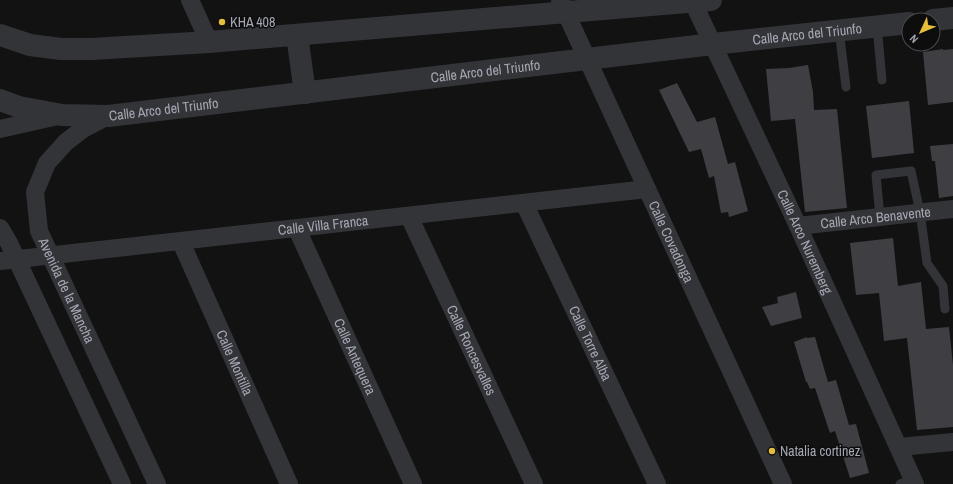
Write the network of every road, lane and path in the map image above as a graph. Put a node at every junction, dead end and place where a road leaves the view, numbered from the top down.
1 (190, 0) edge
2 (699, 1) edge
3 (563, 6) edge
4 (953, 18) edge
5 (941, 19) edge
6 (901, 24) edge
7 (877, 26) junction
8 (839, 30) junction
9 (297, 35) junction
10 (2, 36) edge
11 (209, 42) junction
12 (713, 44) junction
13 (587, 59) junction
14 (882, 80) dead end
15 (846, 87) dead end
16 (305, 93) junction
17 (0, 100) edge
18 (62, 115) junction
19 (108, 116) junction
20 (0, 128) edge
21 (647, 189) junction
22 (524, 203) junction
23 (953, 209) edge
24 (920, 212) junction
25 (409, 216) junction
26 (880, 217) junction
27 (798, 226) junction
28 (0, 228) edge
29 (297, 229) junction
30 (181, 242) junction
31 (51, 257) junction
32 (8, 261) edge
33 (945, 309) dead end
34 (953, 442) edge
35 (899, 448) junction
36 (909, 482) edge
37 (122, 484) edge
38 (157, 484) edge
39 (289, 484) edge
40 (413, 484) edge
41 (534, 484) edge
42 (657, 484) edge
43 (783, 484) edge

1 - 11 street
2 - 3 street
2 - 12 street, Calle Arco Nuremberg
3 - 9 street
3 - 13 street, Calle Covadonga
4 - 5 street
6 - 7 street, Calle Arco del Triunfo
7 - 8 street, Calle Arco del Triunfo
7 - 14 lane
8 - 12 street, Calle Arco del Triunfo
8 - 15 lane
9 - 11 street
9 - 16 street
10 - 11 street
12 - 13 street, Calle Arco del Triunfo
12 - 27 street, Calle Arco Nuremberg
13 - 16 street, Calle Arco del Triunfo
13 - 21 street, Calle Covadonga
16 - 19 street, Calle Arco del Triunfo
17 - 18 street
18 - 19 street, Calle Arco del Triunfo
18 - 20 street
19 - 31 street, Avenida de la Mancha
21 - 22 street, Calle Villa Franca
21 - 43 street, Calle Covadonga
22 - 25 street, Calle Villa Franca
22 - 42 street, Calle Torre Alba
23 - 24 street, Calle Arco Benavente
24 - 26 street, Calle Arco Benavente
24 - 26 lane
24 - 33 lane
25 - 29 street, Calle Villa Franca
25 - 41 street, Calle Roncesvalles
26 - 27 street, Calle Arco Benavente
27 - 35 street, Calle Arco Nuremberg
28 - 32 street
29 - 30 street, Calle Villa Franca
29 - 40 street, Calle Antequera
30 - 31 street, Calle Villa Franca
30 - 39 street, Calle Montilla
31 - 32 street, Calle Villa Franca
31 - 38 street, Avenida de la Mancha
32 - 37 street
34 - 35 street
35 - 36 street, Calle Arco Nuremberg

